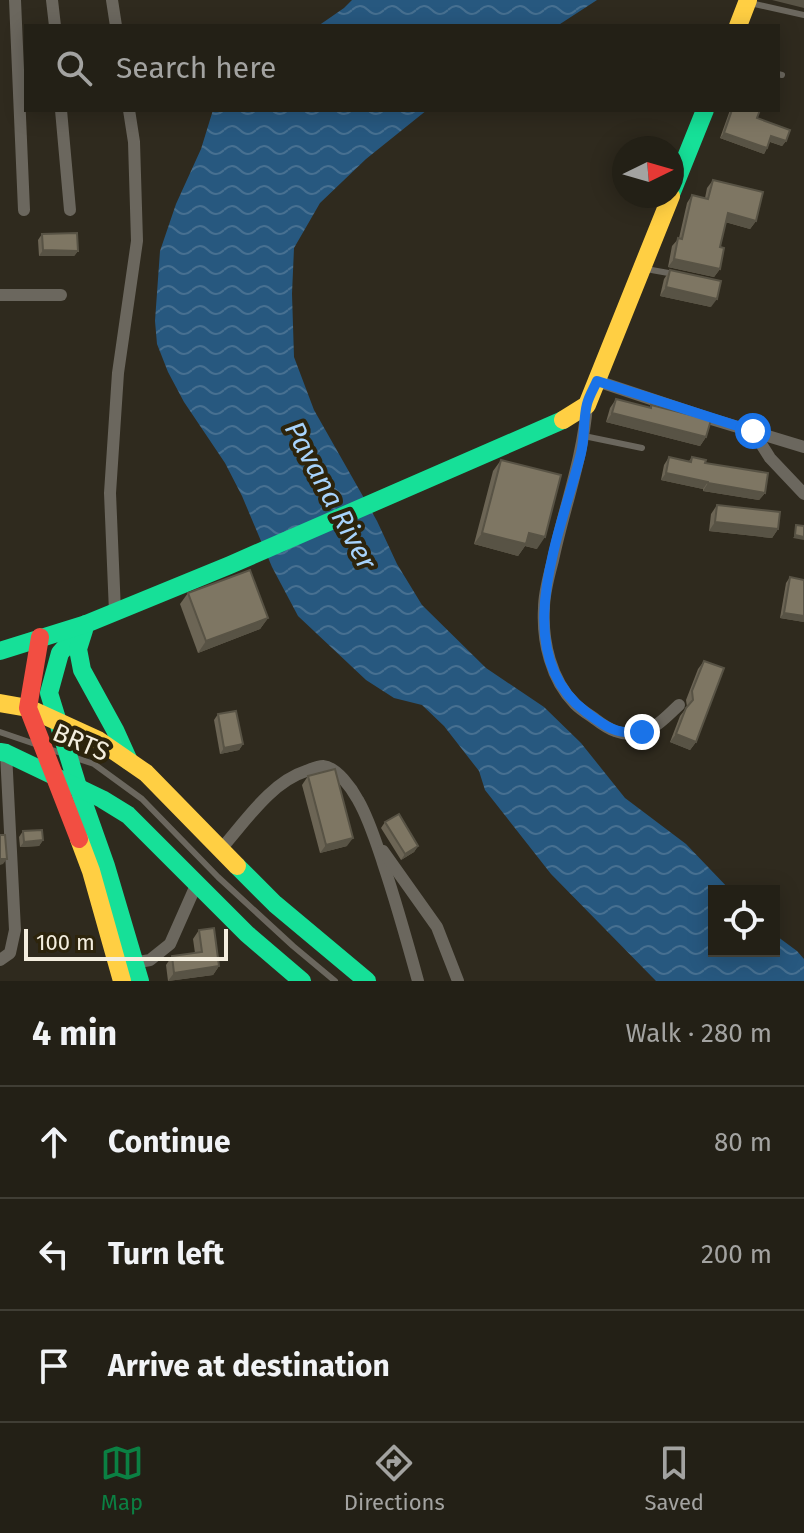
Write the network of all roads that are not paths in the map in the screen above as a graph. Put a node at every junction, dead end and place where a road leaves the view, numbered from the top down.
1 (15, 0) edge
2 (52, 0) edge
3 (112, 0) edge
4 (748, 1) edge
5 (804, 15) edge
6 (55, 24) edge
7 (116, 24) edge
8 (739, 24) edge
9 (61, 112) edge
10 (129, 112) edge
11 (704, 112) edge
12 (684, 162) edge
13 (666, 208) edge
14 (24, 210) dead end
15 (70, 210) dead end
16 (642, 268) junction
17 (688, 277) edge
18 (0, 295) edge
19 (61, 295) dead end
20 (597, 381) junction
21 (587, 405) junction
22 (753, 431) junction
23 (584, 436) junction
24 (804, 447) edge
25 (642, 448) dead end
26 (804, 494) edge
27 (115, 612) junction
28 (86, 624) junction
29 (40, 637) junction
30 (0, 651) edge
31 (0, 703) edge
32 (679, 705) dead end
33 (28, 708) junction
34 (56, 720) junction
35 (0, 732) edge
36 (43, 747) junction
37 (3, 752) edge
38 (68, 755) junction
39 (129, 761) junction
40 (54, 777) junction
41 (78, 787) junction
42 (374, 838) junction
43 (221, 849) junction
44 (197, 883) junction
45 (0, 960) edge
46 (128, 973) edge
47 (302, 981) edge
48 (335, 981) edge
49 (367, 981) edge
50 (418, 981) edge
51 (458, 981) edge

1 - 14 street
2 - 6 street
3 - 7 street
4 - 5 lane
4 - 8 main road
9 - 15 street
10 - 27 street
11 - 12 main road
13 - 16 main road
16 - 17 lane
16 - 20 main road
18 - 19 street
20 - 21 main road
20 - 22 street
21 - 23 street
21 - 27 main road
22 - 24 street
22 - 26 street
23 - 25 lane
23 - 32 street
27 - 28 main road
28 - 29 main road
28 - 34 main road
28 - 39 main road
29 - 30 main road
29 - 33 main road
31 - 33 main road
33 - 34 main road
33 - 36 main road
34 - 38 main road
34 - 39 main road
35 - 36 lane, BRTS
36 - 38 lane, BRTS
36 - 40 main road
37 - 40 main road
37 - 45 street
38 - 41 main road
38 - 48 lane, BRTS
39 - 43 main road
40 - 41 main road
40 - 46 main road
41 - 44 main road
41 - 46 main road
42 - 43 street
42 - 50 street
42 - 51 street
43 - 49 main road
44 - 46 street
44 - 47 main road

